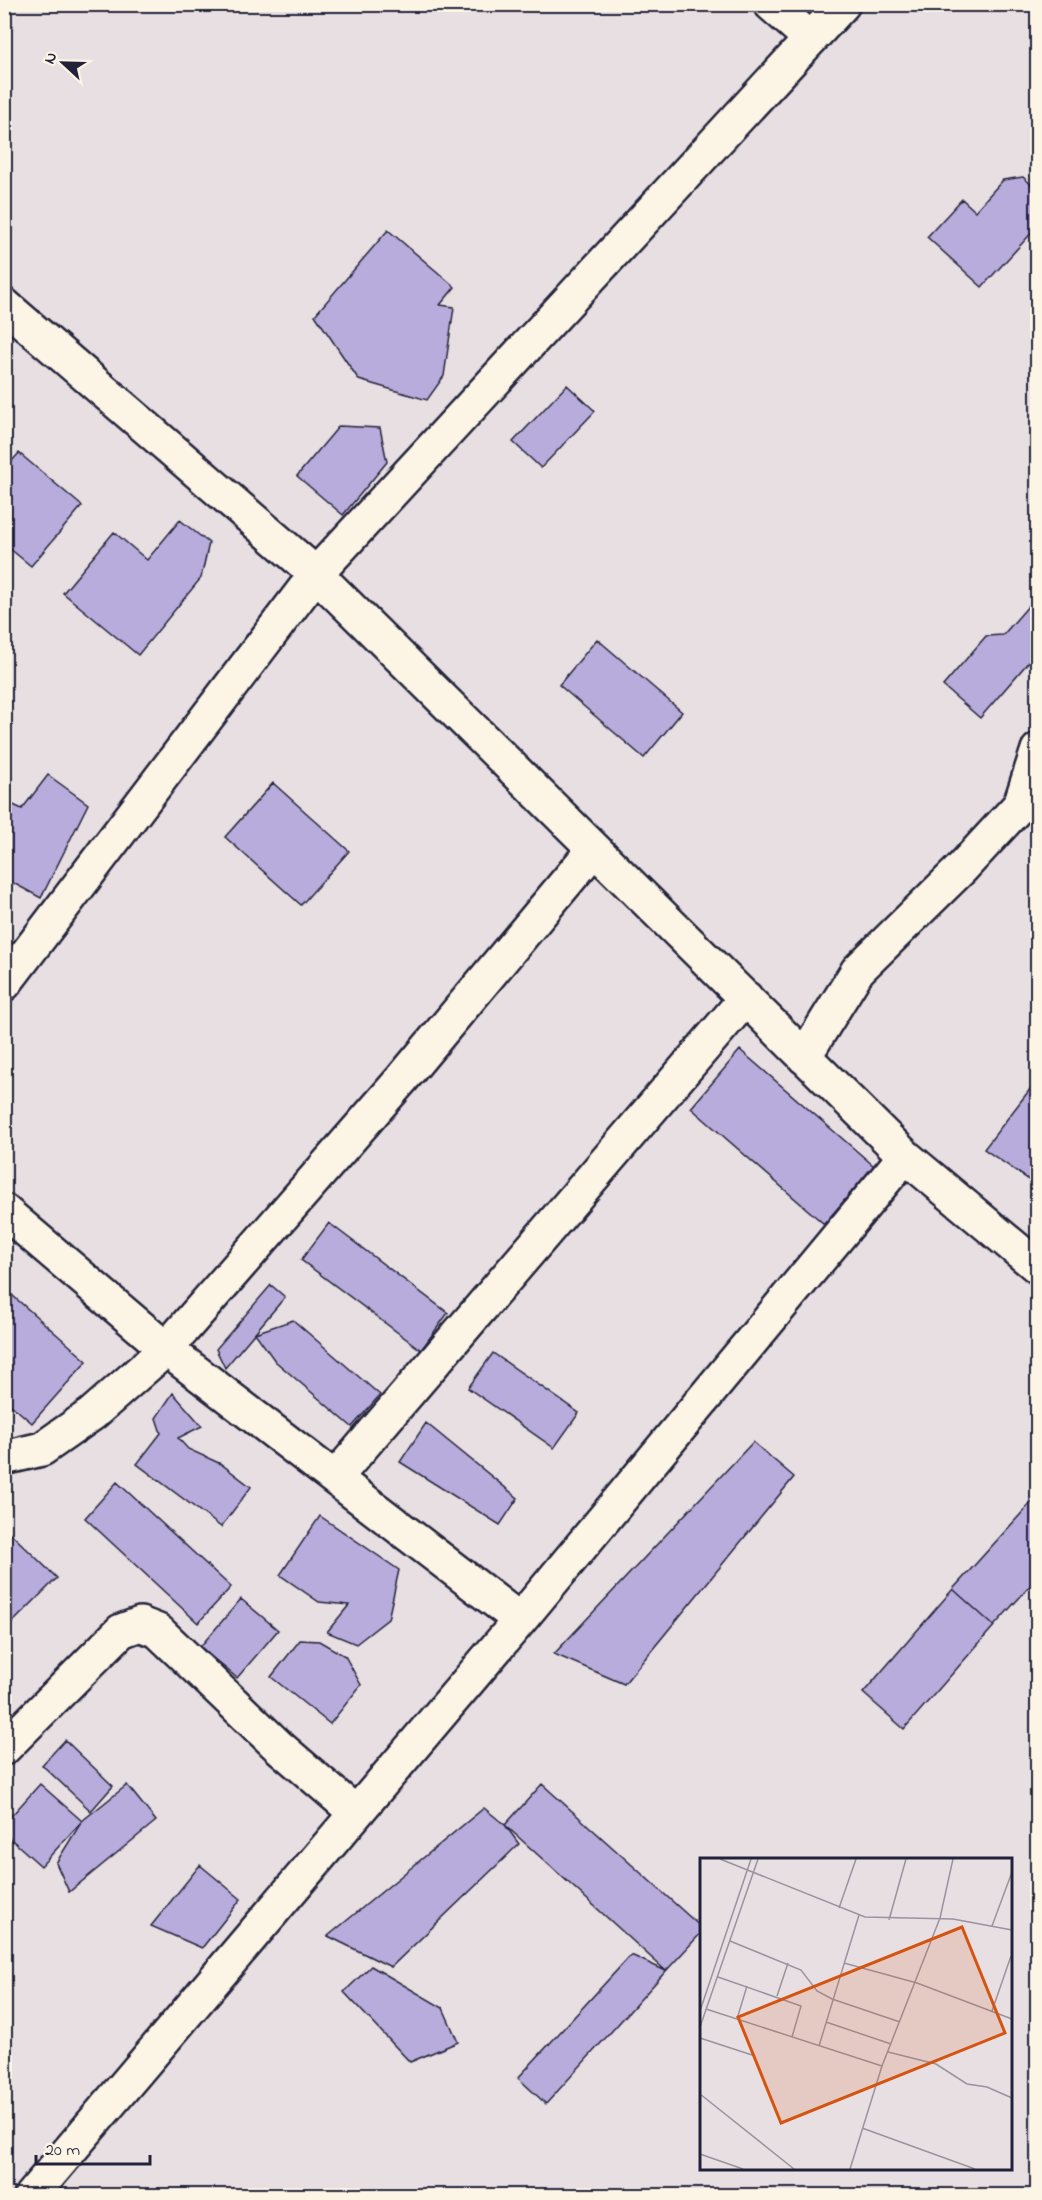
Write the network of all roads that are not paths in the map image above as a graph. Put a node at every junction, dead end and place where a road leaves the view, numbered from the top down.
1 (771, 4) edge
2 (843, 4) edge
3 (811, 39) junction
4 (4, 305) edge
5 (316, 574) junction
6 (1038, 750) edge
7 (594, 849) junction
8 (4, 984) edge
9 (746, 998) junction
10 (804, 1057) junction
11 (905, 1156) junction
12 (4, 1211) edge
13 (1038, 1267) edge
14 (165, 1348) junction
15 (4, 1458) edge
16 (335, 1479) junction
17 (520, 1620) junction
18 (4, 1748) edge
19 (356, 1813) junction
20 (31, 2196) edge

1 - 3 street
2 - 3 street
3 - 5 street
4 - 5 street
5 - 7 street
5 - 8 street
6 - 10 street
7 - 9 street
7 - 14 street
9 - 10 street
9 - 16 street
10 - 11 street
11 - 13 street
11 - 17 street
12 - 14 street
14 - 15 street
14 - 16 street
16 - 17 street
17 - 19 street
18 - 19 street
19 - 20 street

